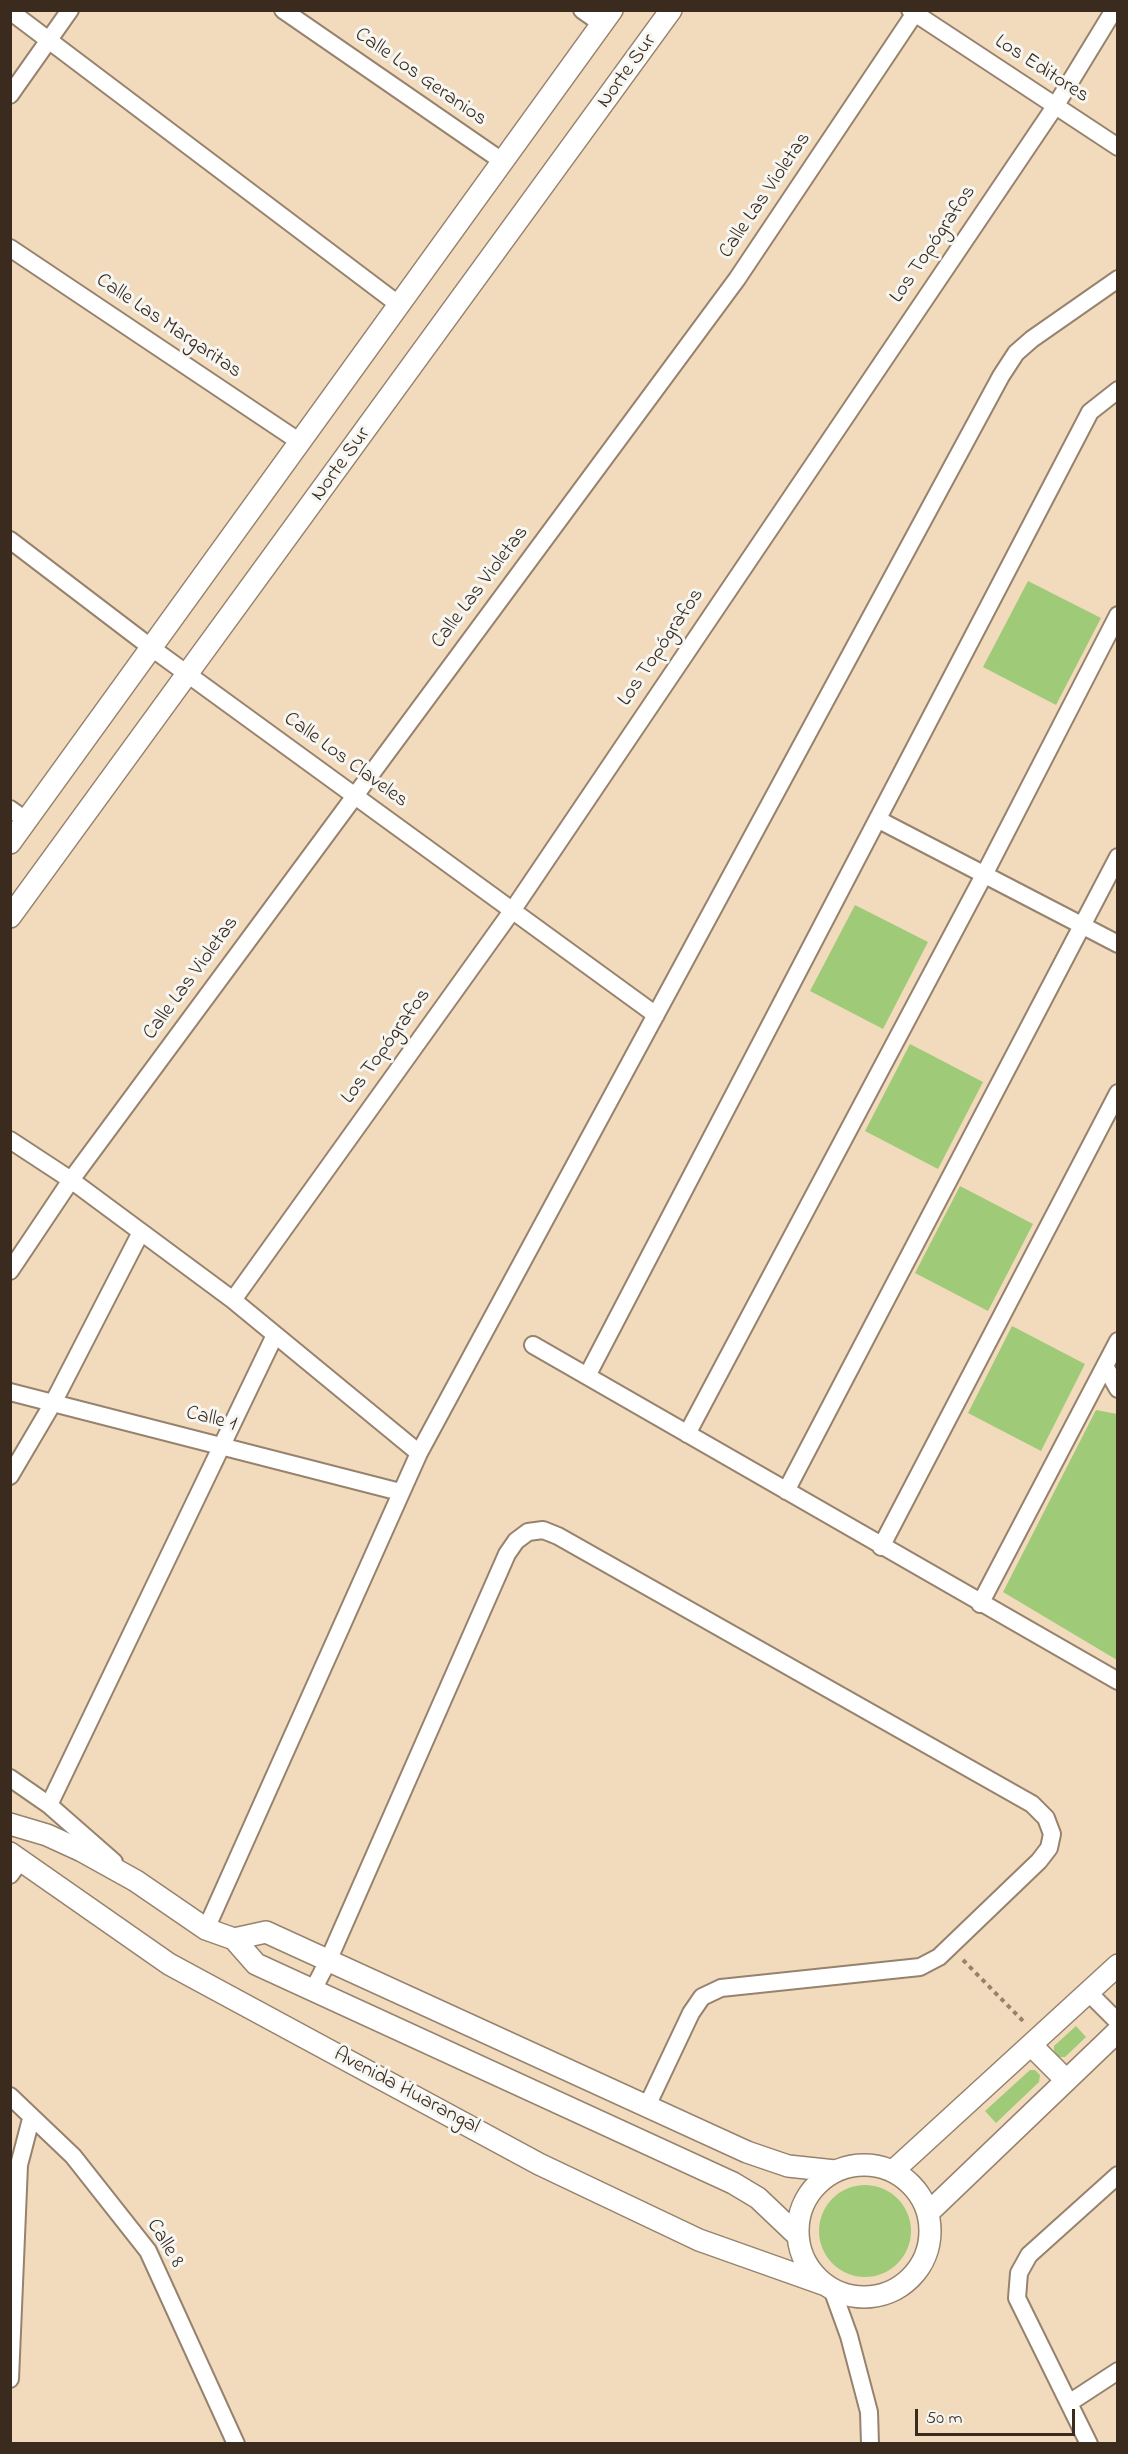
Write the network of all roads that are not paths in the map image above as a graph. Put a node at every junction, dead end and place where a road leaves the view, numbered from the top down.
1 (10, 10) edge
2 (70, 10) edge
3 (283, 10) edge
4 (582, 10) edge
5 (671, 10) edge
6 (1114, 10) edge
7 (914, 12) edge
8 (607, 17) edge
9 (49, 40) junction
10 (10, 95) edge
11 (1056, 105) junction
12 (1118, 147) edge
13 (502, 161) junction
14 (10, 248) edge
15 (1118, 279) edge
16 (398, 304) junction
17 (1116, 393) edge
18 (300, 442) junction
19 (10, 540) edge
20 (1118, 615) edge
21 (153, 649) junction
22 (189, 676) junction
23 (354, 796) junction
24 (19, 815) edge
25 (879, 820) junction
26 (10, 843) edge
27 (1118, 857) edge
28 (984, 875) junction
29 (512, 911) junction
30 (10, 918) edge
31 (1082, 926) junction
32 (1118, 944) edge
33 (656, 1015) junction
34 (1118, 1093) edge
35 (10, 1140) edge
36 (71, 1180) junction
37 (141, 1232) junction
38 (10, 1271) edge
39 (233, 1300) junction
40 (276, 1335) junction
41 (1118, 1341) edge
42 (533, 1345) dead end
43 (1105, 1366) junction
44 (587, 1376) junction
45 (1118, 1389) edge
46 (10, 1392) edge
47 (53, 1403) junction
48 (687, 1434) junction
49 (223, 1447) junction
50 (419, 1453) junction
51 (10, 1476) edge
52 (786, 1491) junction
53 (400, 1492) junction
54 (881, 1547) junction
55 (980, 1604) junction
56 (1118, 1681) edge
57 (10, 1778) edge
58 (49, 1806) junction
59 (10, 1824) edge
60 (14, 1863) edge
61 (136, 1881) junction
62 (206, 1929) junction
63 (234, 1939) junction
64 (328, 1961) junction
65 (1118, 1965) edge
66 (313, 1990) junction
67 (1089, 1993) junction
68 (1118, 2022) edge
69 (1118, 2031) edge
70 (1036, 2042) junction
71 (1066, 2080) junction
72 (10, 2096) edge
73 (647, 2106) junction
74 (31, 2119) junction
75 (835, 2171) junction
76 (893, 2172) junction
77 (1118, 2175) edge
78 (928, 2213) junction
79 (798, 2236) junction
80 (829, 2287) junction
81 (1118, 2371) edge
82 (10, 2379) edge
83 (1069, 2403) junction
84 (236, 2444) edge
85 (870, 2444) edge
86 (1089, 2444) edge

1 - 9 street
2 - 9 street
3 - 13 street, Calle Los Geranios
4 - 8 street
5 - 22 street, Norte Sur
6 - 11 street, Los Topógrafos
7 - 11 street, Los Editores
7 - 23 street, Calle Las Violetas
8 - 13 street
9 - 10 street
9 - 16 street
11 - 12 street, Los Editores
11 - 29 street, Los Topógrafos
13 - 16 street
14 - 18 street, Calle Las Margaritas
15 - 33 street
16 - 18 street
17 - 25 street
18 - 21 street
19 - 21 street, Calle Los Claveles
20 - 28 street
21 - 22 street, Calle Los Claveles
21 - 24 street
22 - 23 street, Calle Los Claveles
22 - 30 street, Norte Sur
23 - 29 street, Calle Los Claveles
23 - 36 street, Calle Las Violetas
24 - 26 street
25 - 28 street
25 - 44 street
27 - 31 street
28 - 31 street
28 - 48 street
29 - 33 street, Calle Los Claveles
29 - 39 street, Los Topógrafos
31 - 32 street
31 - 52 street
33 - 50 street
34 - 54 street
35 - 36 street
36 - 37 street
36 - 38 street, Calle Las Violetas
37 - 39 street
37 - 47 street
39 - 40 street
40 - 49 street
40 - 50 street
41 - 43 street
42 - 44 street
43 - 45 street
43 - 55 street
44 - 48 street
46 - 47 street, Calle 1
47 - 49 street, Calle 1
47 - 51 street
48 - 52 street
49 - 53 street, Calle 1
49 - 58 street
50 - 53 street
52 - 54 street
53 - 62 street
54 - 55 street
55 - 56 street
57 - 58 street
58 - 61 street
59 - 61 street
60 - 80 street, Avenida Huarangal
61 - 62 street
62 - 63 street
63 - 64 street
63 - 66 street
64 - 66 street
64 - 73 street
64 - 73 street
65 - 67 street
66 - 79 street
67 - 68 street
67 - 70 street
69 - 71 street
70 - 71 street
70 - 76 street
71 - 78 street
72 - 74 street, Calle 8
73 - 75 street
74 - 82 street
74 - 84 street, Calle 8
75 - 76 street
75 - 79 street
76 - 78 street
77 - 83 street
78 - 80 street
79 - 80 street
80 - 85 street
81 - 83 street
83 - 86 street

